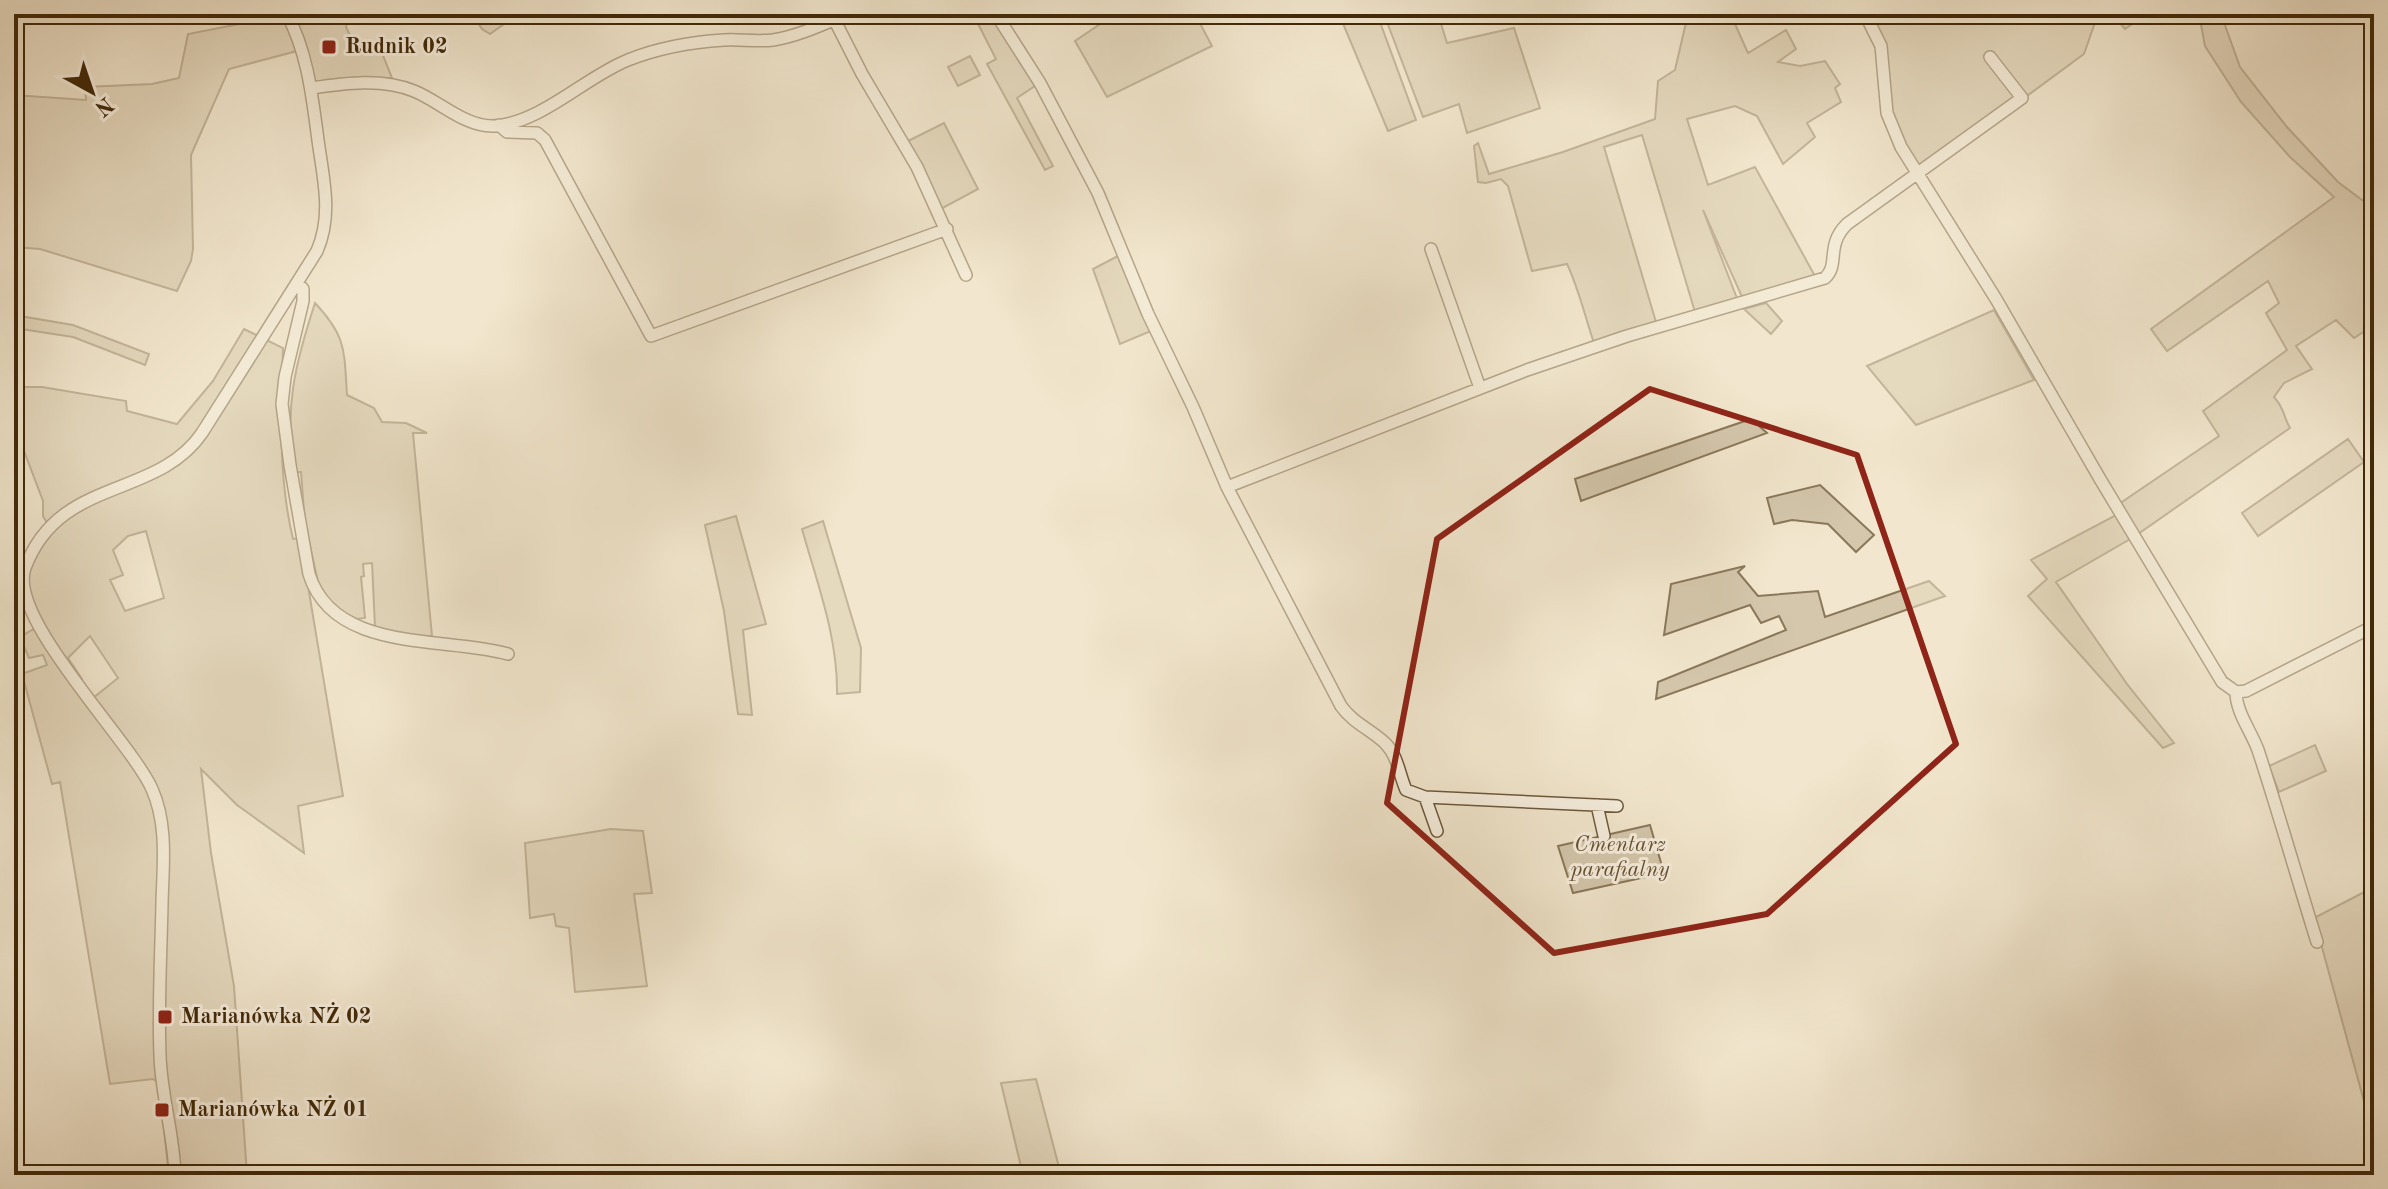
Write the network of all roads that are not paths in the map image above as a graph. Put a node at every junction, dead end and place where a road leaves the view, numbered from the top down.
1 (287, 14) edge
2 (848, 14) edge
3 (996, 14) edge
4 (1865, 14) edge
5 (834, 19) junction
6 (1990, 57) dead end
7 (312, 88) junction
8 (499, 125) junction
9 (1917, 174) junction
10 (947, 229) junction
11 (1431, 249) dead end
12 (966, 275) dead end
13 (297, 283) junction
14 (1480, 388) junction
15 (1227, 487) junction
16 (2374, 626) edge
17 (508, 654) dead end
18 (2236, 692) junction
19 (1425, 797) junction
20 (1597, 805) junction
21 (1617, 806) dead end
22 (1437, 831) dead end
23 (1604, 836) dead end
24 (2317, 942) dead end
25 (175, 1175) edge

1 - 7 street
2 - 5 street
3 - 15 street
4 - 9 street
5 - 8 street
5 - 10 street
6 - 9 street
7 - 8 street
7 - 13 street
8 - 10 street
9 - 14 street
9 - 18 street
10 - 12 street
11 - 14 street
13 - 17 street
13 - 25 street
14 - 15 street
15 - 19 street
16 - 18 street
18 - 24 street
19 - 20 street
19 - 22 street
20 - 21 street
20 - 23 street

